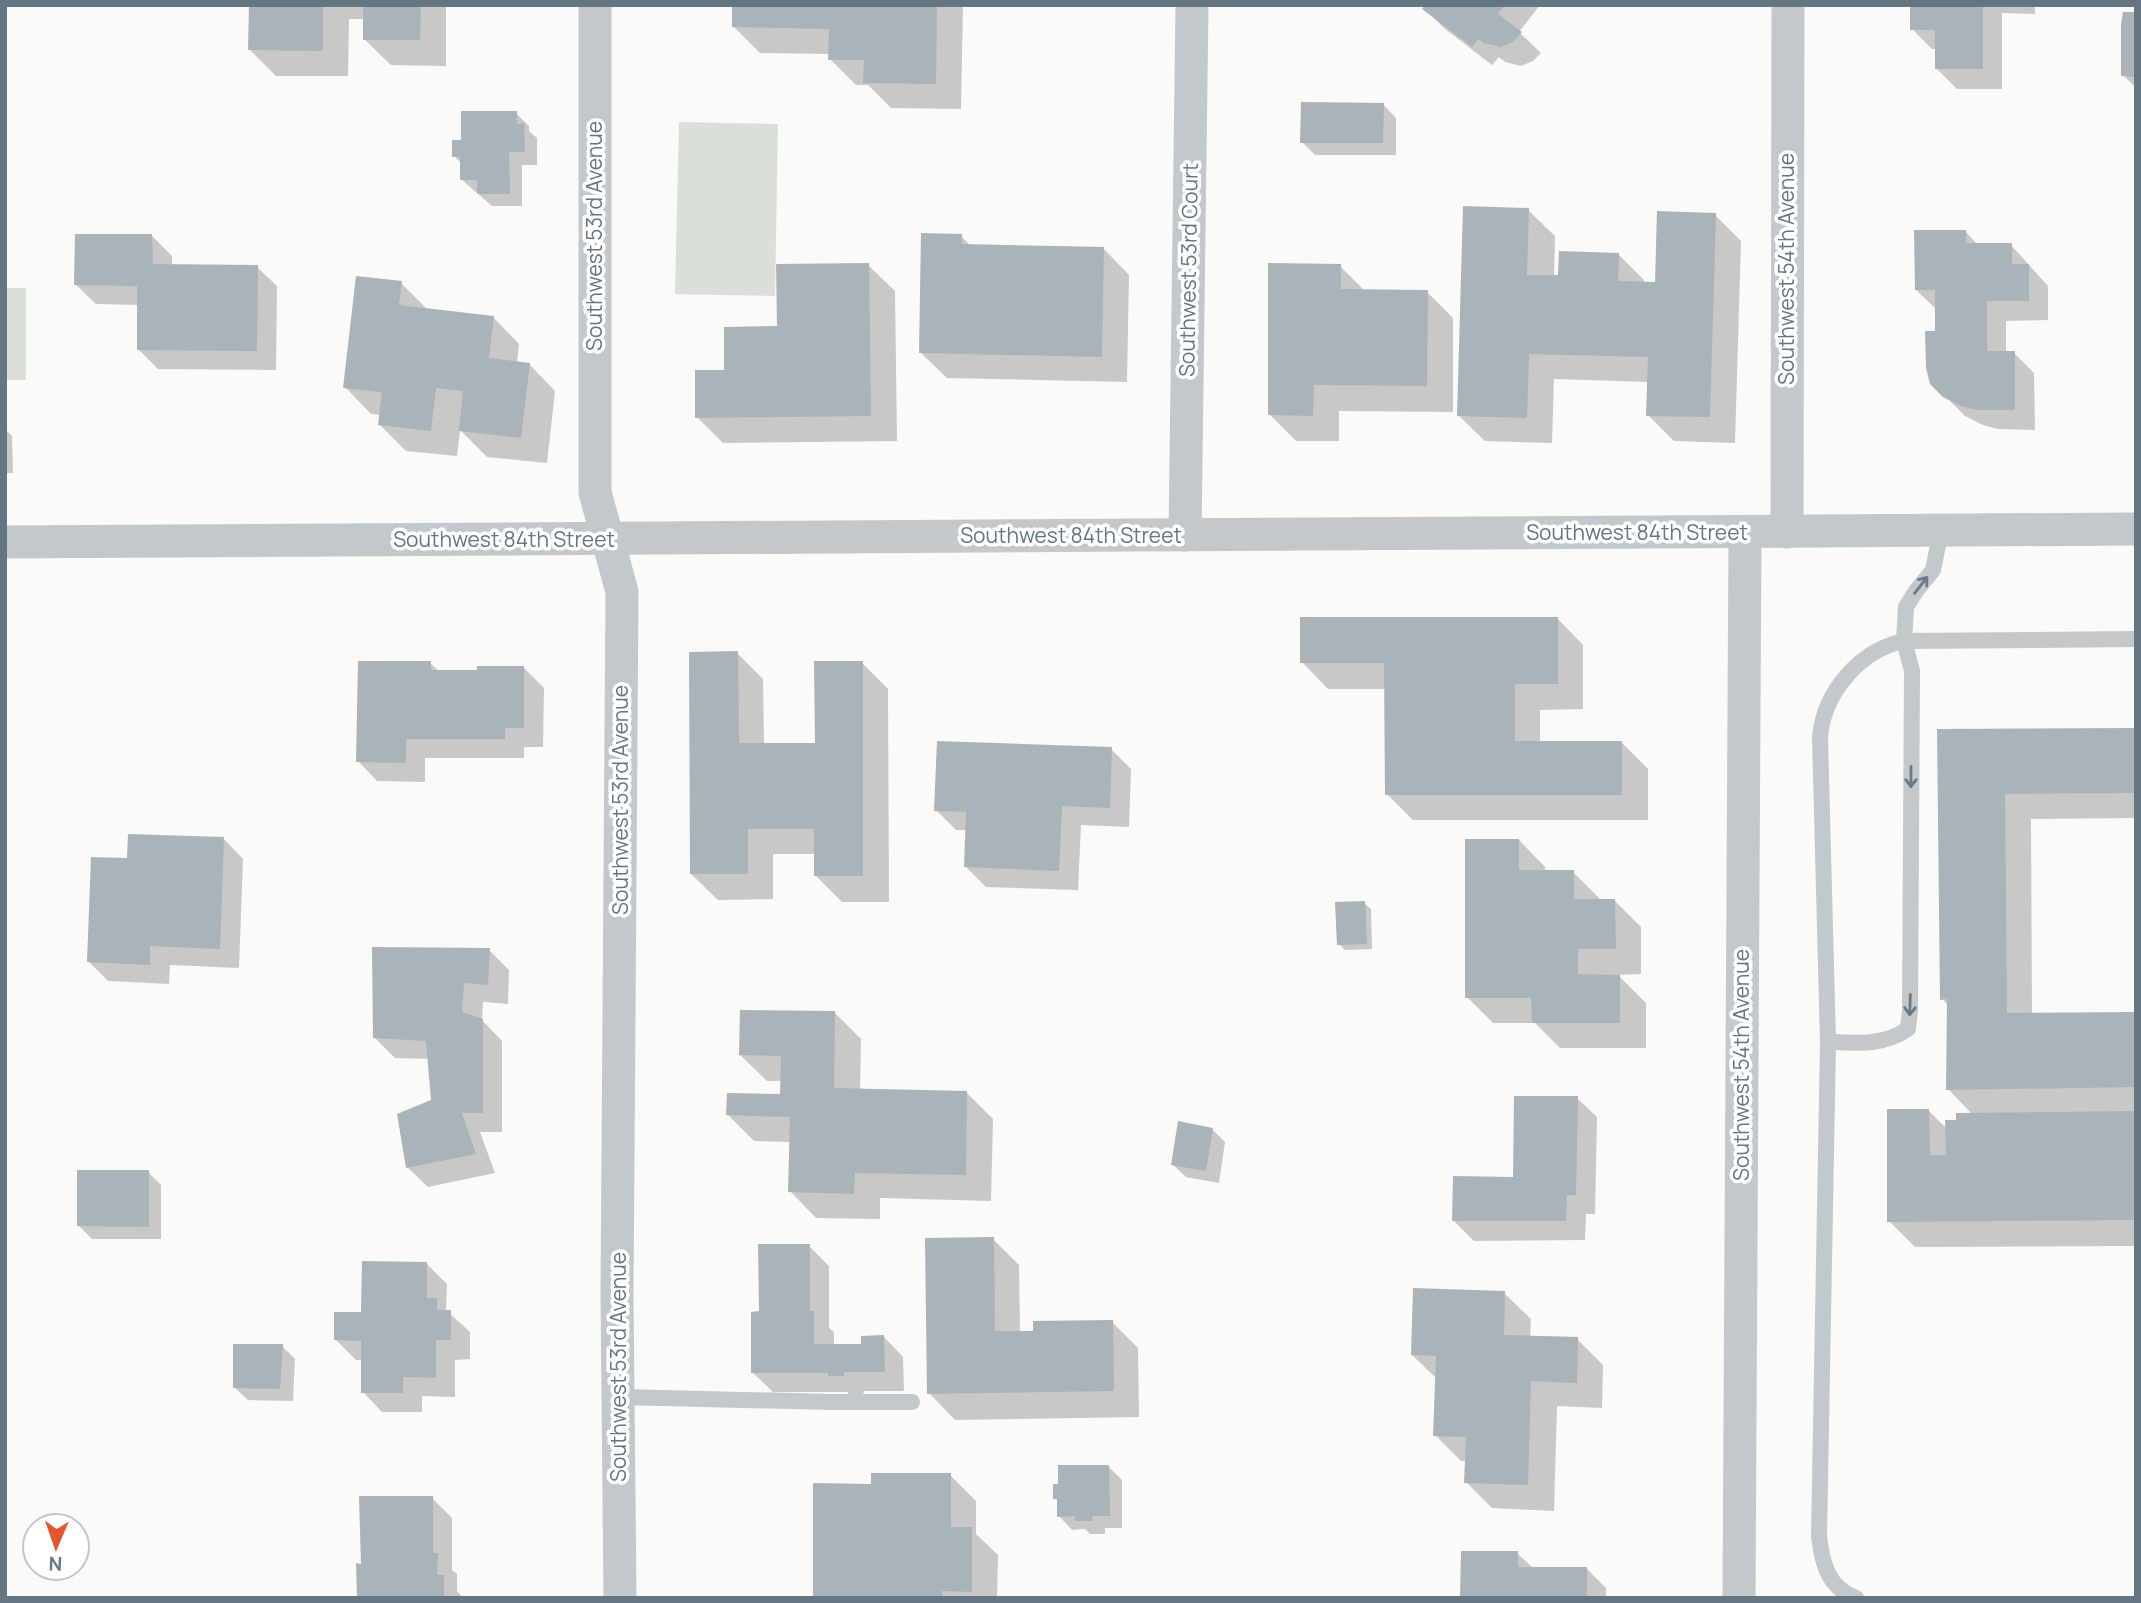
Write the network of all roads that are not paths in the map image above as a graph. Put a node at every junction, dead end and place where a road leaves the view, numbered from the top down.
1 (595, 5) edge
2 (1192, 5) edge
3 (1788, 5) edge
4 (2136, 529) edge
5 (1941, 530) junction
6 (1787, 532) junction
7 (1745, 533) junction
8 (1185, 535) junction
9 (607, 540) junction
10 (5, 542) edge
11 (2136, 639) edge
12 (1905, 641) junction
13 (1828, 1042) junction
14 (620, 1397) junction
15 (912, 1402) dead end
16 (620, 1598) edge
17 (1739, 1598) edge
18 (1856, 1598) edge

1 - 9 street, Southwest 53rd Avenue
2 - 8 street, Southwest 53rd Court
3 - 6 street, Southwest 54th Avenue
4 - 5 street, Southwest 84th Street
5 - 6 street, Southwest 84th Street
12 -> 5 lane
6 - 7 street, Southwest 84th Street
7 - 8 street, Southwest 84th Street
7 - 17 street, Southwest 54th Avenue
8 - 9 street, Southwest 84th Street
9 - 10 street, Southwest 84th Street
9 - 14 street, Southwest 53rd Avenue
11 - 12 lane
12 - 13 lane
12 -> 13 lane
13 - 18 lane
14 - 15 lane
14 - 16 street, Southwest 53rd Avenue

